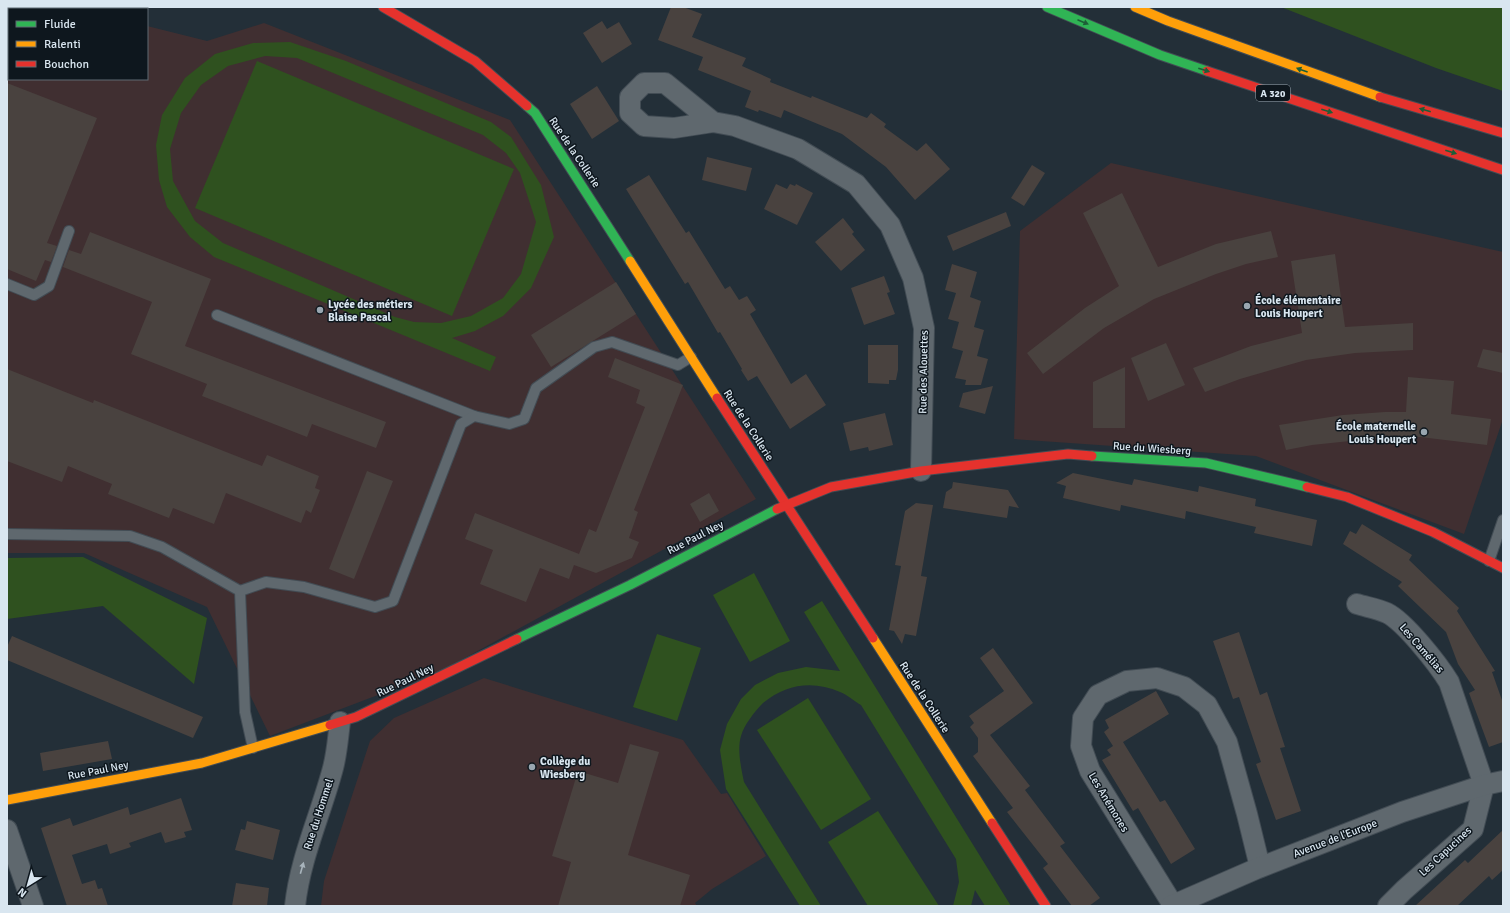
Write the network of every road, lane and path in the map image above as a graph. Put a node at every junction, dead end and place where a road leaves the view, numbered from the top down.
1 (384, 7) edge
2 (1047, 7) edge
3 (1135, 7) edge
4 (1142, 7) edge
5 (1168, 21) junction
6 (713, 122) dead end
7 (1503, 133) edge
8 (1503, 170) edge
9 (69, 231) dead end
10 (7, 284) edge
11 (217, 315) dead end
12 (691, 357) junction
13 (474, 416) junction
14 (921, 470) junction
15 (786, 504) junction
16 (1503, 520) edge
17 (7, 534) edge
18 (1489, 560) junction
19 (1503, 568) edge
20 (240, 592) junction
21 (1357, 604) dead end
22 (340, 722) junction
23 (253, 748) junction
24 (1494, 783) edge
25 (7, 800) edge
26 (7, 830) edge
27 (1260, 867) junction
28 (33, 906) edge
29 (295, 906) edge
30 (1046, 906) edge
31 (1172, 906) edge
32 (1388, 906) edge

1 - 12 main road, Rue de la Collerie
2 -> 8 main road, A 320
3 - 5 main road
4 - 5 main road
7 -> 5 main road
6 - 14 street, Rue des Alouettes
9 - 10 lane
11 - 13 lane
12 - 13 lane
12 - 15 main road, Rue de la Collerie
13 - 20 lane
14 - 15 main road, Rue du Wiesberg
14 - 18 main road, Rue du Wiesberg
15 - 22 main road, Rue Paul Ney
15 - 30 main road, Rue de la Collerie
16 - 18 lane
17 - 20 lane
18 - 19 main road, Rue du Wiesberg
20 - 23 lane
21 - 24 street, Les Camélias
22 - 23 main road, Rue Paul Ney
29 -> 22 street, Rue du Hommel
23 - 25 main road, Rue Paul Ney
24 - 27 street, Avenue de l'Europe
24 - 32 street, Les Capucines
26 - 28 street
27 - 31 street, Avenue de l'Europe
27 - 31 street, Les Anémones

